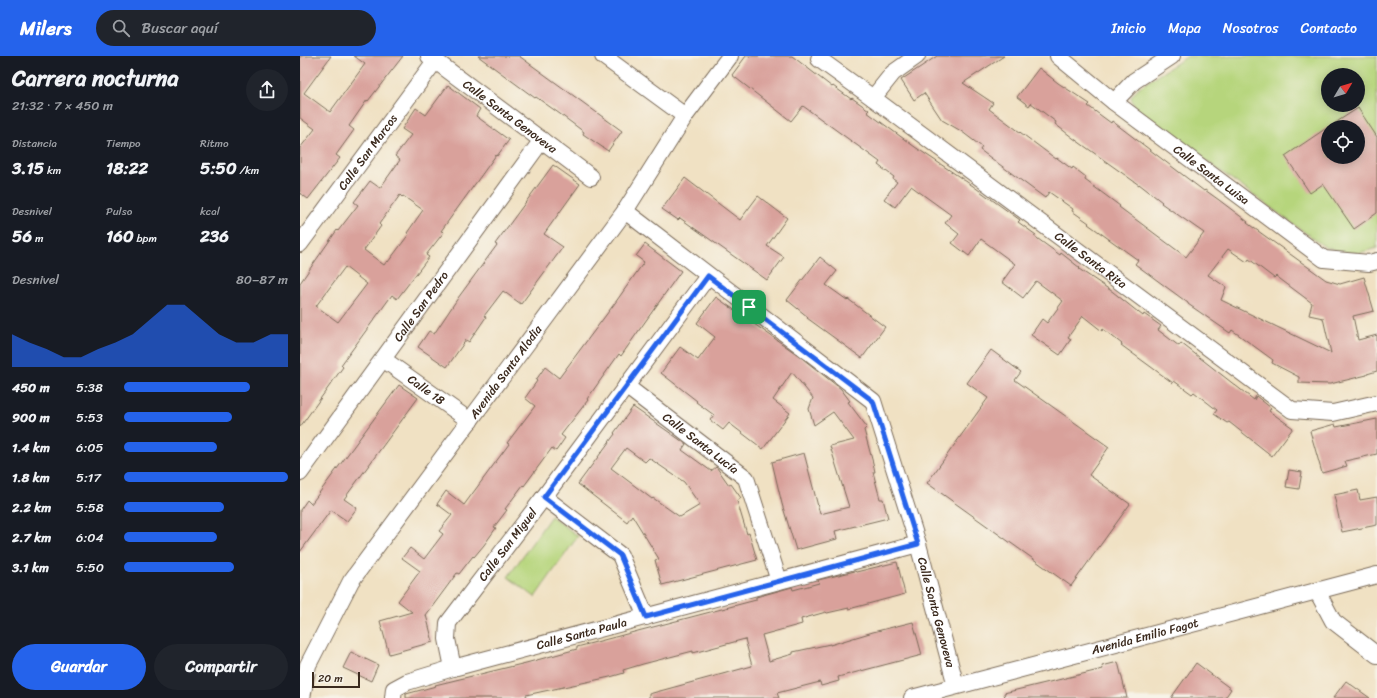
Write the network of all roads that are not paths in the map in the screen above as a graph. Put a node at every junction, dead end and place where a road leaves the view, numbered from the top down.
1 (602, 56) edge
2 (730, 56) edge
3 (918, 56) edge
4 (1058, 56) edge
5 (1172, 56) edge
6 (432, 58) edge
7 (818, 59) dead end
8 (873, 98) junction
9 (1114, 102) junction
10 (685, 116) junction
11 (542, 140) junction
12 (591, 177) dead end
13 (624, 211) junction
14 (300, 244) edge
15 (1377, 261) edge
16 (708, 276) junction
17 (383, 358) junction
18 (626, 386) junction
19 (1377, 402) edge
20 (470, 421) junction
21 (300, 473) edge
22 (544, 497) junction
23 (918, 544) junction
24 (1377, 575) edge
25 (779, 581) junction
26 (1317, 591) junction
27 (646, 617) junction
28 (1377, 655) edge
29 (454, 668) junction
30 (956, 686) junction
31 (302, 698) edge
32 (393, 698) edge
33 (912, 698) edge

1 - 10 street
2 - 10 street, Avenida Santa Alodia
3 - 8 street
4 - 9 street, Calle Santa Luisa
5 - 9 street
6 - 11 street, Calle Santa Genoveva
6 - 14 street, Calle San Marcos
7 - 8 street, Calle Santa Rita
8 - 19 street, Calle Santa Rita
9 - 15 street, Calle Santa Luisa
10 - 13 street, Avenida Santa Alodia
11 - 12 street, Calle Santa Genoveva
11 - 17 street, Calle San Pedro
13 - 16 street, Calle Santa Genoveva
13 - 20 street, Avenida Santa Alodia
16 - 18 street, Calle San Miguel
16 - 23 street, Calle Santa Genoveva
17 - 20 street, Calle 18
17 - 21 street, Calle San Pedro
18 - 22 street, Calle San Miguel
18 - 25 street, Calle Santa Lucía
20 - 31 street, Avenida Santa Alodia
22 - 27 street
22 - 29 street, Calle San Miguel
23 - 25 street, Calle Santa Paula
23 - 30 street, Calle Santa Genoveva
24 - 26 street, Avenida Emilio Fagot
25 - 27 street, Calle Santa Paula
26 - 28 street
26 - 30 street, Avenida Emilio Fagot
27 - 29 street, Calle Santa Paula
29 - 32 street, Calle Santa Paula
30 - 33 street, Avenida Emilio Fagot

